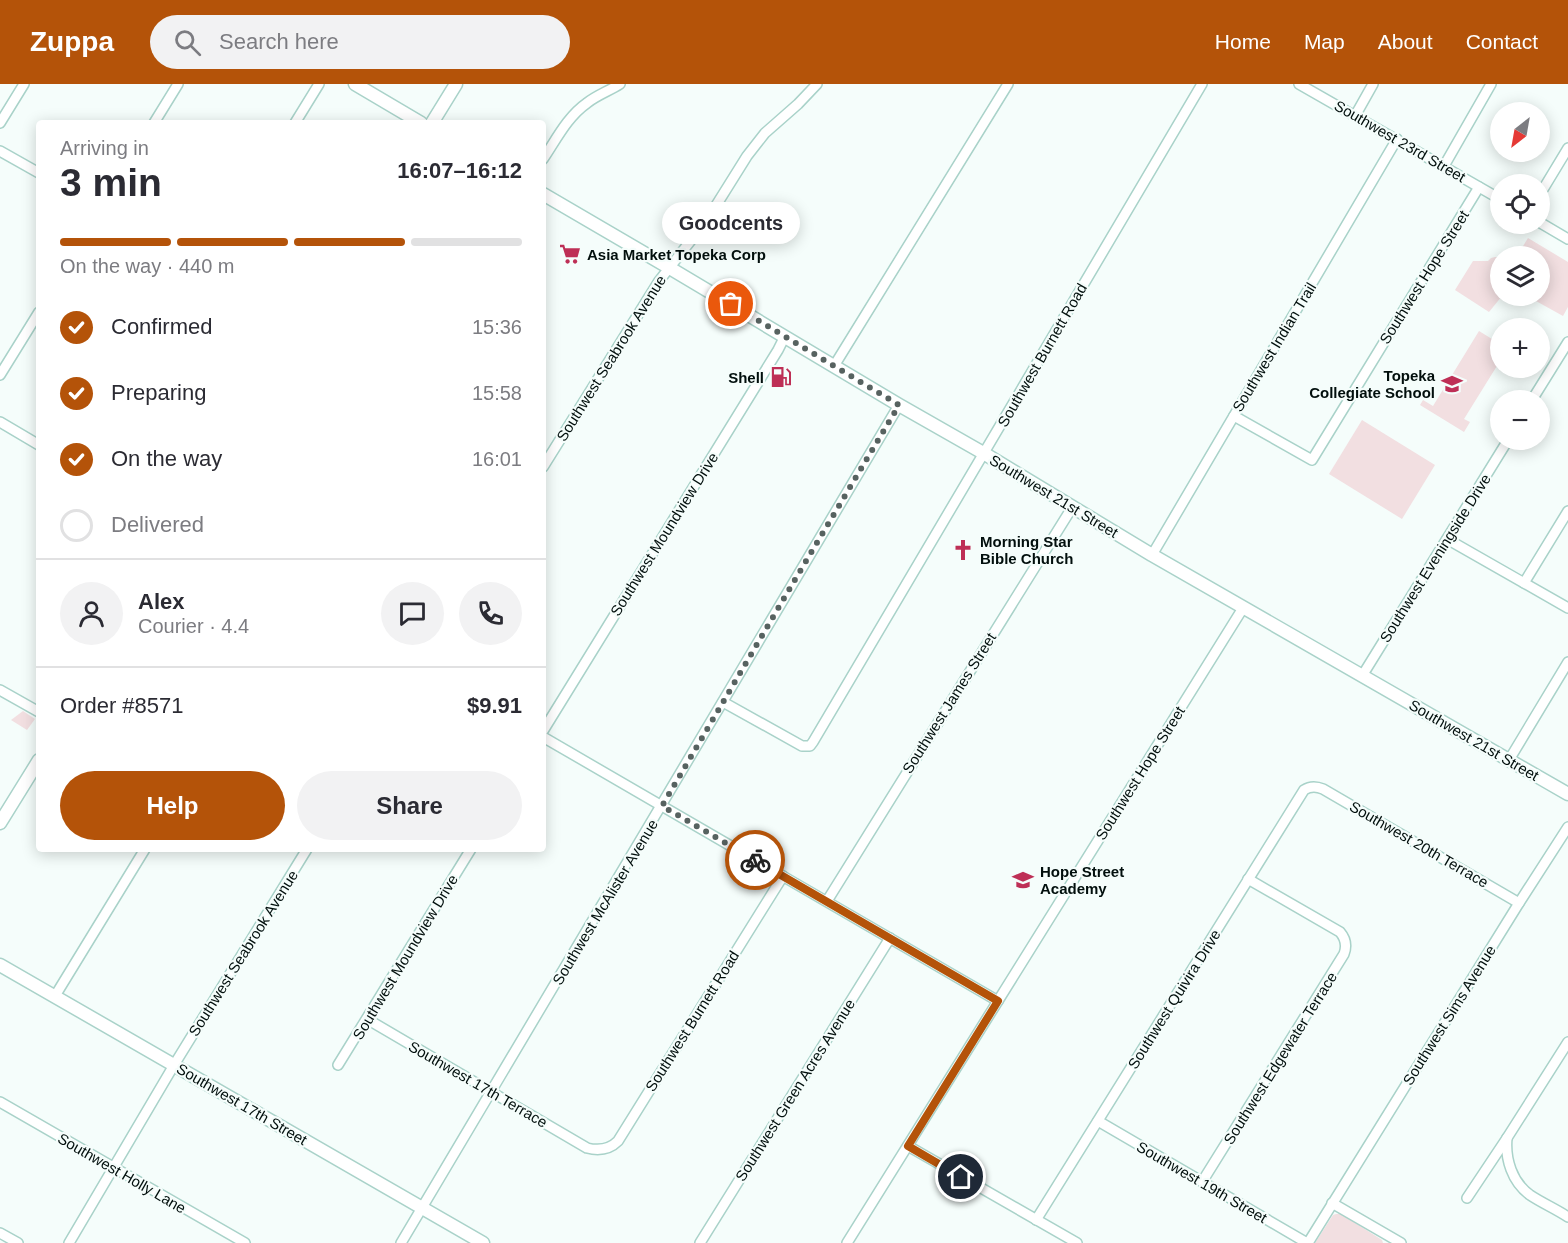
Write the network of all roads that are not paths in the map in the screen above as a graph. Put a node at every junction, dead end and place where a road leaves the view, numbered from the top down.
1 (24, 84) edge
2 (178, 84) edge
3 (319, 84) edge
4 (355, 84) edge
5 (456, 84) edge
6 (620, 84) edge
7 (817, 84) edge
8 (1008, 84) edge
9 (1202, 84) edge
10 (1299, 84) edge
11 (1374, 84) edge
12 (1491, 84) edge
13 (1355, 116) junction
14 (156, 120) edge
15 (297, 120) edge
16 (416, 120) edge
17 (434, 120) edge
18 (0, 123) edge
19 (1397, 140) junction
20 (1568, 148) edge
21 (0, 151) edge
22 (546, 154) edge
23 (1444, 166) junction
24 (36, 171) edge
25 (1550, 178) edge
26 (1479, 187) junction
27 (1490, 193) edge
28 (546, 197) edge
29 (1550, 228) edge
30 (1568, 239) edge
31 (668, 267) junction
32 (36, 317) edge
33 (785, 336) junction
34 (1568, 342) edge
35 (834, 366) junction
36 (0, 375) edge
37 (1538, 390) edge
38 (899, 405) junction
39 (1234, 416) junction
40 (0, 422) edge
41 (36, 443) edge
42 (1502, 450) edge
43 (985, 454) junction
44 (546, 462) edge
45 (1072, 506) junction
46 (1568, 511) edge
47 (1447, 539) junction
48 (1152, 555) junction
49 (1524, 583) junction
50 (1243, 608) junction
51 (1568, 608) edge
52 (1568, 662) edge
53 (1362, 676) junction
54 (0, 690) edge
55 (723, 702) junction
56 (36, 710) edge
57 (546, 726) edge
58 (546, 739) edge
59 (1509, 760) junction
60 (36, 765) edge
61 (1318, 787) joint
62 (1568, 794) edge
63 (662, 806) junction
64 (0, 823) edge
65 (1568, 827) edge
66 (143, 852) edge
67 (305, 852) edge
68 (469, 852) edge
69 (783, 876) junction
70 (1248, 879) junction
71 (827, 901) junction
72 (1519, 903) junction
73 (890, 938) junction
74 (0, 965) edge
75 (55, 996) junction
76 (998, 1001) junction
77 (367, 1019) junction
78 (1568, 1042) edge
79 (174, 1065) junction
80 (339, 1065) dead end
81 (491, 1092) junction
82 (0, 1102) edge
83 (1098, 1121) junction
84 (1507, 1138) junction
85 (908, 1146) junction
86 (590, 1149) joint
87 (114, 1168) junction
88 (1202, 1182) junction
89 (1467, 1197) dead end
90 (1332, 1203) junction
91 (422, 1208) junction
92 (1568, 1217) edge
93 (1036, 1220) junction
94 (0, 1233) edge
95 (1395, 1242) edge
96 (18, 1243) edge
97 (69, 1243) edge
98 (245, 1243) edge
99 (401, 1243) edge
100 (483, 1243) edge
101 (700, 1243) edge
102 (848, 1243) edge
103 (1077, 1243) edge
104 (1307, 1243) edge

1 - 18 street
2 - 14 street
3 - 15 street
4 - 16 main road
5 - 17 main road
6 - 22 street
7 - 31 street, Southwest Seabrook Avenue
8 - 35 street
9 - 43 street, Southwest Burnett Road
10 - 13 street, Southwest 23rd Street
11 - 13 street
12 - 23 street
13 - 19 street, Southwest 23rd Street
19 - 23 street, Southwest 23rd Street
19 - 39 street, Southwest Indian Trail
20 - 25 street
21 - 24 street
23 - 26 street, Southwest 23rd Street
26 - 27 street, Southwest 23rd Street
26 - 39 street, Southwest Hope Street
28 - 31 main road, Southwest 21st Street
29 - 30 street
31 - 33 main road, Southwest 21st Street
31 - 44 street, Southwest Seabrook Avenue
32 - 36 street
33 - 35 main road, Southwest 21st Street
33 - 57 street, Southwest Moundview Drive
34 - 37 street
35 - 38 main road, Southwest 21st Street
38 - 43 main road, Southwest 21st Street
38 - 55 street, Southwest McAlister Avenue
39 - 48 street, Southwest Indian Trail
40 - 41 street
42 - 47 street, Southwest Eveningside Drive
43 - 45 main road, Southwest 21st Street
43 - 55 street, Southwest Burnett Road
45 - 48 main road, Southwest 21st Street
45 - 71 street, Southwest James Street
46 - 49 street
47 - 49 street
47 - 53 street, Southwest Eveningside Drive
48 - 50 main road, Southwest 21st Street
49 - 51 street
50 - 53 main road, Southwest 21st Street
50 - 76 street, Southwest Hope Street
52 - 59 street
53 - 59 main road, Southwest 21st Street
54 - 56 street
55 - 63 street, Southwest McAlister Avenue
58 - 63 street
59 - 62 main road, Southwest 21st Street
60 - 64 main road
61 - 70 street, Southwest Quivira Drive
61 - 72 street, Southwest 20th Terrace
63 - 69 street
63 - 81 street, Southwest McAlister Avenue
65 - 72 street, Southwest Sims Avenue
66 - 75 street
67 - 79 street, Southwest Seabrook Avenue
68 - 77 street, Southwest Moundview Drive
69 - 71 street
69 - 86 street, Southwest Burnett Road
70 - 83 street, Southwest Quivira Drive
70 - 88 street, Southwest Edgewater Terrace
71 - 73 street
72 - 90 street, Southwest Sims Avenue
73 - 76 street
73 - 101 street, Southwest Green Acres Avenue
74 - 75 main road, Southwest 17th Street
75 - 79 main road, Southwest 17th Street
76 - 85 street, Southwest Hope Street
77 - 80 street, Southwest Moundview Drive
77 - 81 street, Southwest 17th Terrace
78 - 84 street
79 - 87 street, Southwest Seabrook Avenue
79 - 91 main road, Southwest 17th Street
81 - 86 street, Southwest 17th Terrace
81 - 91 street, Southwest McAlister Avenue
82 - 87 street, Southwest Holly Lane
83 - 88 street, Southwest 19th Street
83 - 93 street, Southwest Quivira Drive
84 - 89 street
84 - 92 street
85 - 93 street
85 - 102 street, Southwest Hope Street
87 - 97 street, Southwest Seabrook Avenue
87 - 98 street, Southwest Holly Lane
88 - 104 street, Southwest 19th Street
90 - 95 street
90 - 104 street, Southwest Sims Avenue
91 - 99 street, Southwest McAlister Avenue
91 - 100 main road, Southwest 17th Street
93 - 103 street
94 - 96 street

